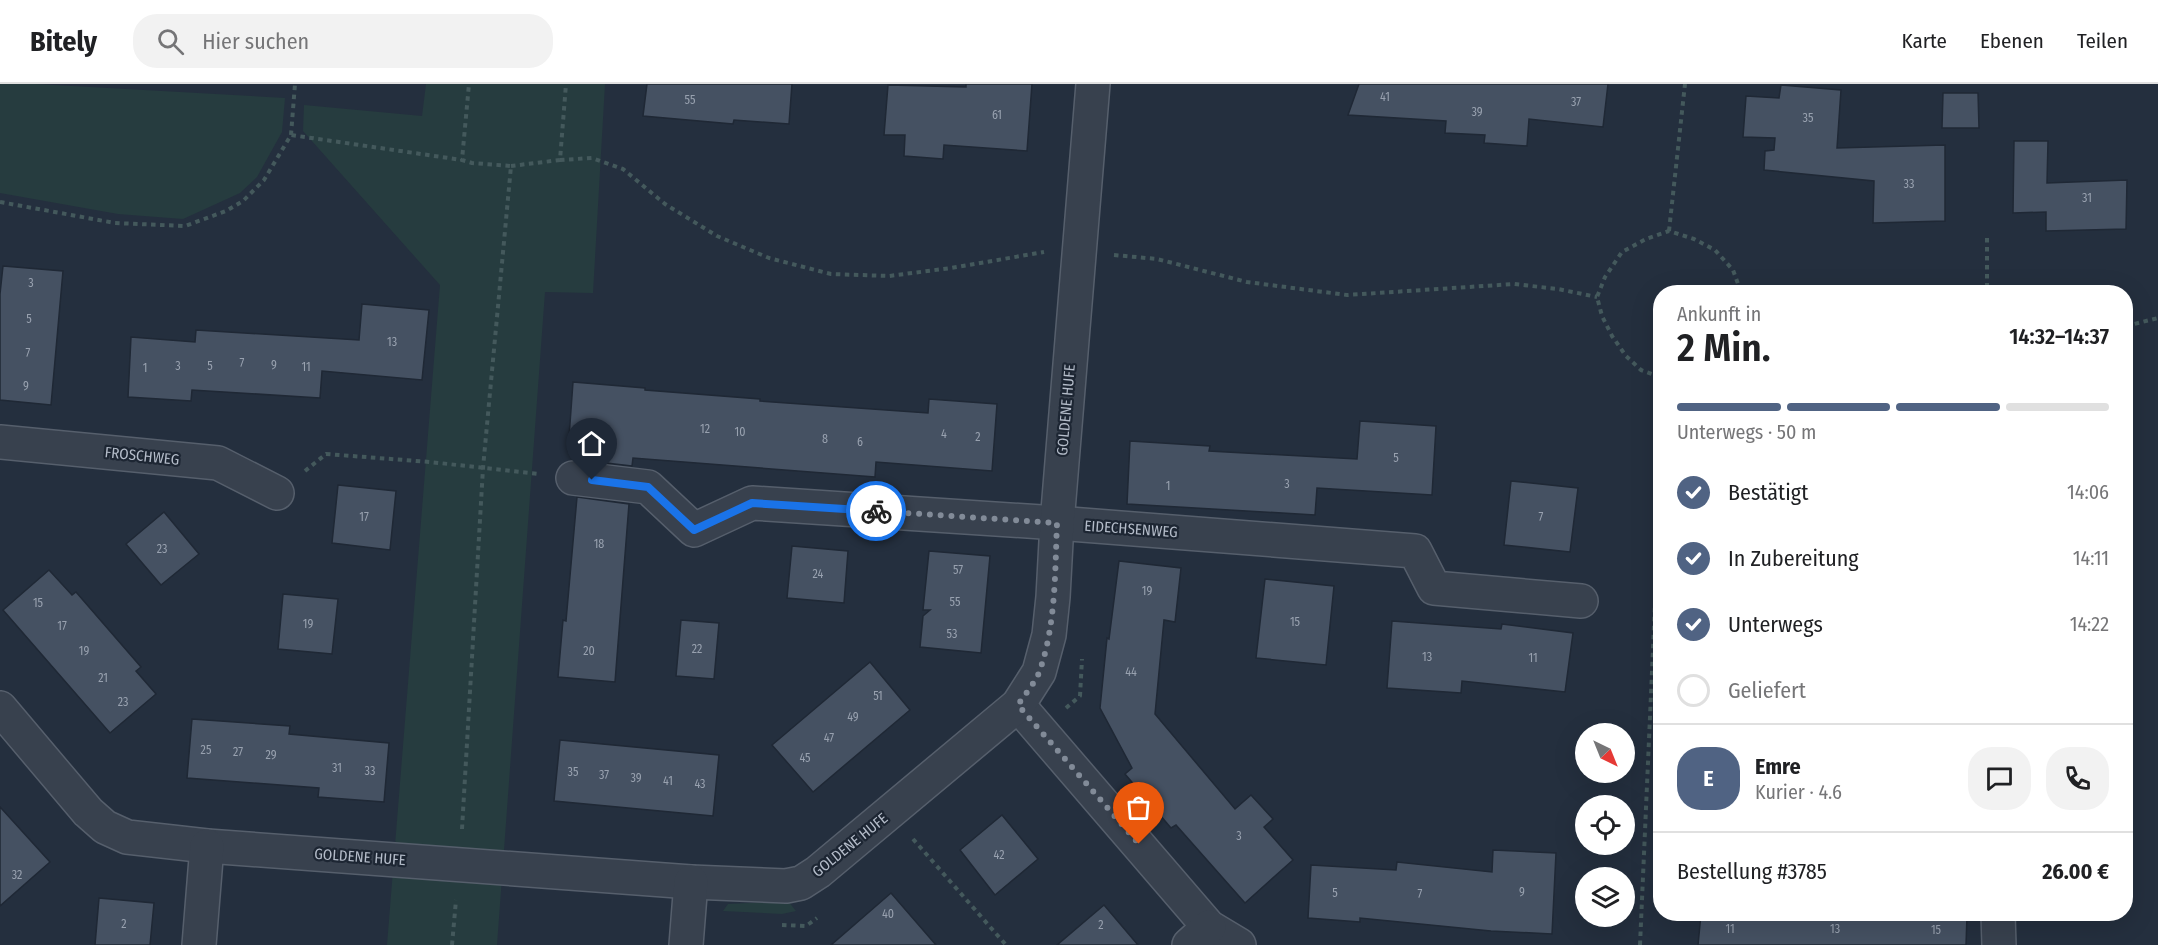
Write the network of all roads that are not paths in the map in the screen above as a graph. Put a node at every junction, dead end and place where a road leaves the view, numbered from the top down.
1 (1093, 84) edge
2 (0, 442) edge
3 (573, 478) road end
4 (277, 493) road end
5 (1057, 523) junction
6 (1581, 601) dead end
7 (1018, 705) junction
8 (0, 708) edge
9 (207, 846) junction
10 (691, 882) junction
11 (1998, 921) edge
12 (1199, 936) edge
13 (199, 945) edge
14 (686, 945) edge
15 (1239, 945) edge
16 (1999, 945) edge

1 - 5 street, GOLDENE HUFE
2 - 4 street, FROSCHWEG
3 - 5 street, EIDECHSENWEG
5 - 6 street, EIDECHSENWEG
5 - 7 street, GOLDENE HUFE
7 - 10 street, GOLDENE HUFE
7 - 12 street
8 - 9 street, GOLDENE HUFE
9 - 10 street, GOLDENE HUFE
9 - 13 street
10 - 14 street
11 - 16 street
12 - 15 street

